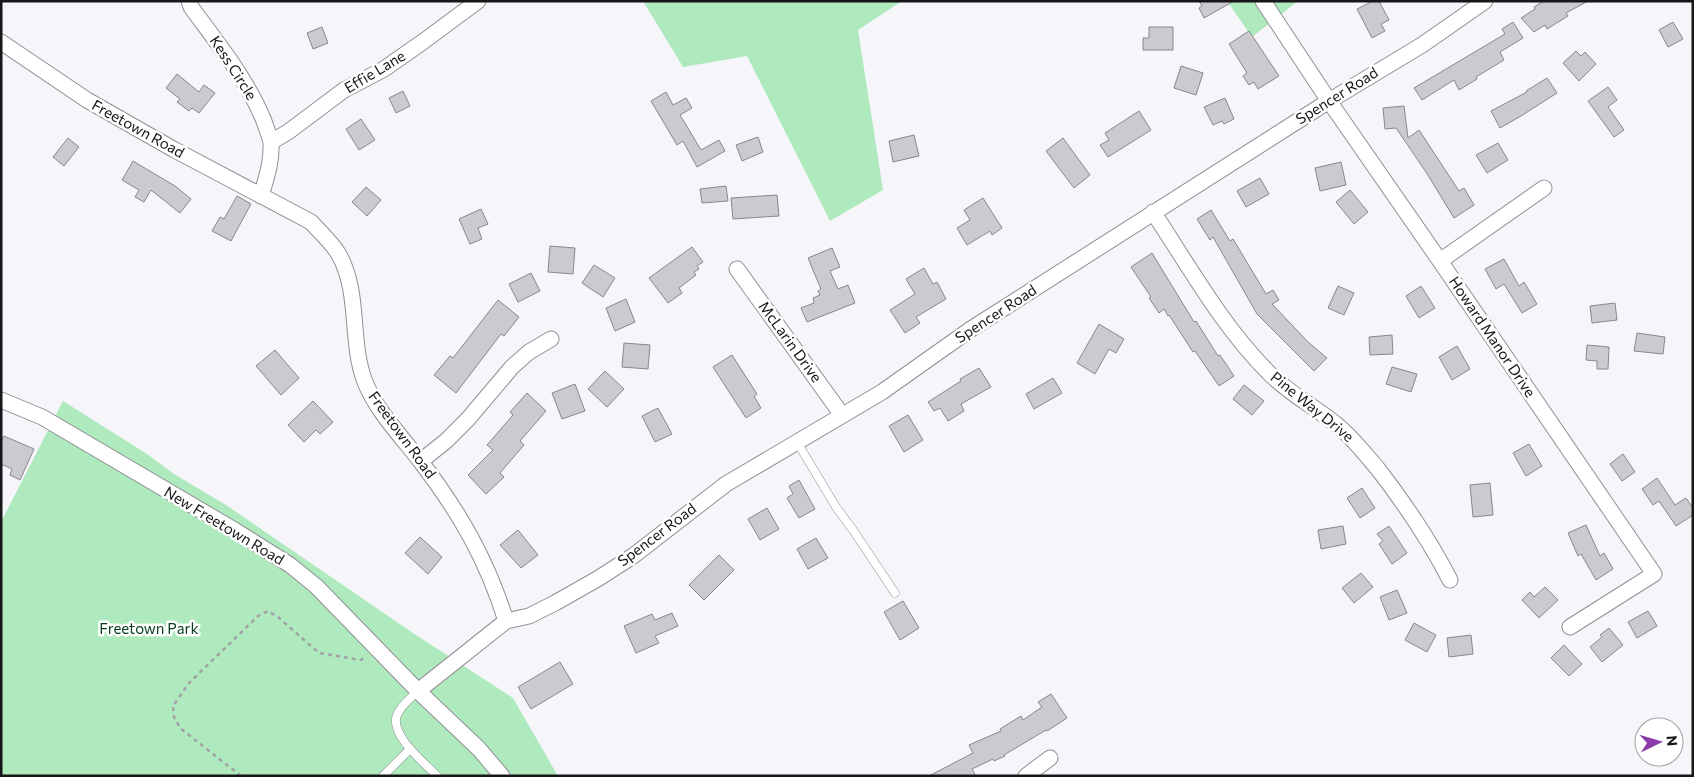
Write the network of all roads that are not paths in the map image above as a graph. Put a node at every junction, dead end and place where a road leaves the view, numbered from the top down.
1 (189, 1) edge
2 (478, 1) edge
3 (1263, 1) edge
4 (1485, 1) edge
5 (1, 42) edge
6 (1329, 101) junction
7 (271, 142) junction
8 (1544, 188) dead end
9 (261, 196) junction
10 (1153, 212) junction
11 (1440, 261) junction
12 (737, 268) dead end
13 (551, 339) dead end
14 (1, 400) edge
15 (842, 415) junction
16 (797, 442) junction
17 (421, 461) junction
18 (1450, 580) dead end
19 (895, 593) dead end
20 (506, 622) junction
21 (1570, 627) dead end
22 (418, 691) junction
23 (410, 749) junction
24 (1050, 758) dead end
25 (383, 776) edge
26 (437, 776) edge
27 (502, 776) edge
28 (1026, 776) edge

1 - 7 street, Kess Circle
2 - 7 street, Effie Lane
3 - 6 street, Howard Manor Drive
4 - 6 street, Spencer Road
5 - 9 street, Freetown Road
6 - 10 street, Spencer Road
6 - 11 street, Howard Manor Drive
7 - 9 street, Kess Circle
8 - 11 street
9 - 17 street, Freetown Road
10 - 15 street, Spencer Road
10 - 18 street, Pine Way Drive
11 - 21 street, Howard Manor Drive
12 - 15 street, McLarin Drive
13 - 17 street
14 - 22 street, New Freetown Road
15 - 16 street, Spencer Road
16 - 19 lane
16 - 20 street, Spencer Road
17 - 20 street, Freetown Road
20 - 22 street
22 - 23 lane
22 - 27 street
23 - 25 lane
23 - 26 lane
24 - 28 street

